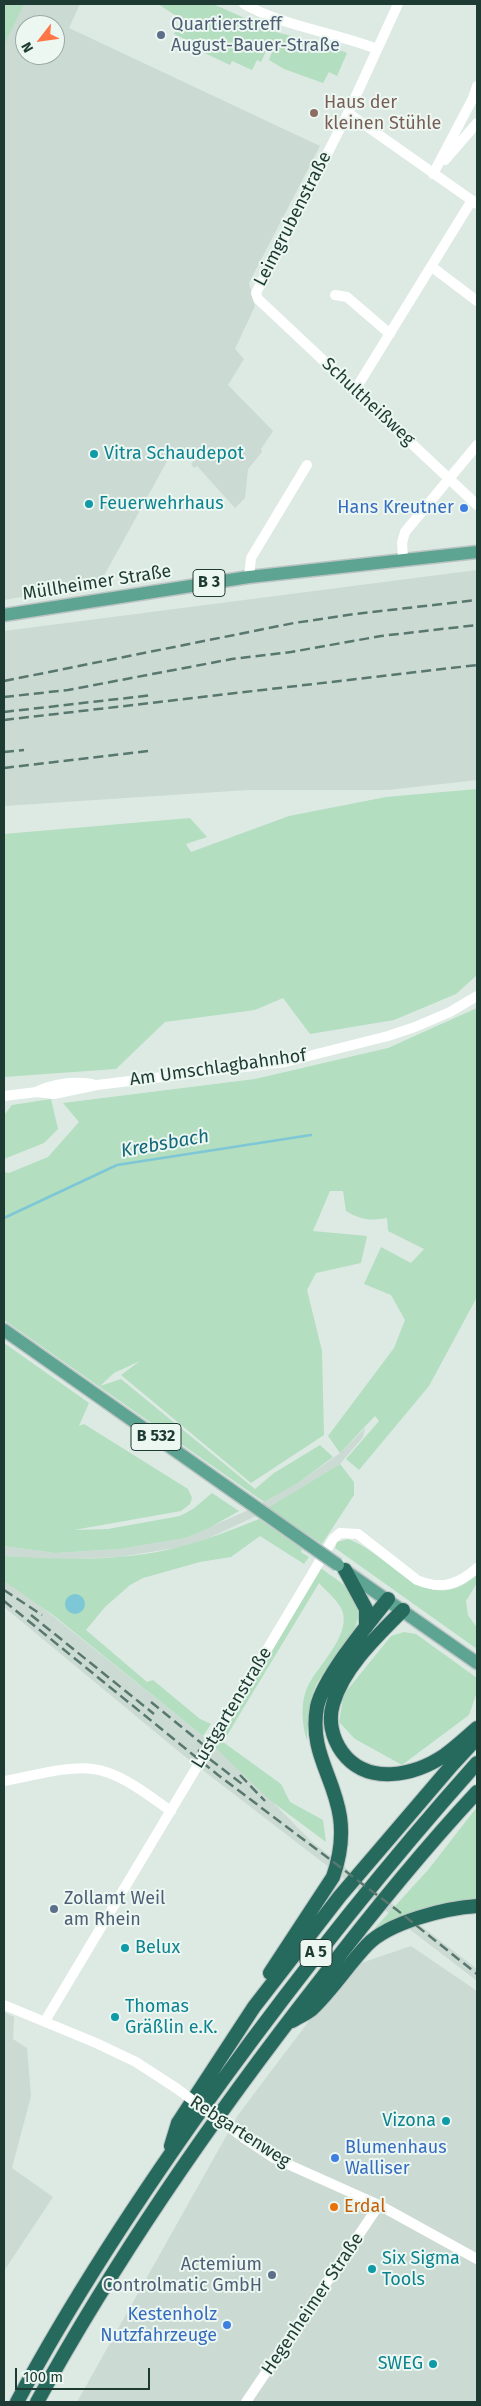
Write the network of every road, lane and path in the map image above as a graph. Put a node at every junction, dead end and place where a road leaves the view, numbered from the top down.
1 (244, 4) edge
2 (398, 4) edge
3 (377, 49) junction
4 (477, 86) edge
5 (348, 113) junction
6 (477, 123) edge
7 (433, 174) junction
8 (475, 202) edge
9 (432, 267) junction
10 (335, 295) dead end
11 (258, 299) joint
12 (477, 301) edge
13 (390, 334) junction
14 (355, 390) junction
15 (477, 445) edge
16 (308, 465) dead end
17 (450, 479) junction
18 (477, 505) edge
19 (477, 552) edge
20 (403, 558) junction
21 (249, 577) junction
22 (4, 615) edge
23 (477, 996) edge
24 (4, 1096) edge
25 (4, 1330) edge
26 (342, 1568) junction
27 (477, 1568) edge
28 (388, 1599) junction
29 (402, 1610) junction
30 (366, 1627) junction
31 (477, 1663) edge
32 (477, 1728) edge
33 (477, 1738) edge
34 (477, 1763) edge
35 (4, 1780) edge
36 (477, 1792) edge
37 (171, 1811) junction
38 (477, 1906) edge
39 (4, 2005) edge
40 (254, 2006) junction
41 (45, 2021) junction
42 (285, 2025) junction
43 (169, 2155) junction
44 (379, 2205) junction
45 (477, 2259) edge
46 (17, 2402) edge
47 (37, 2402) edge
48 (246, 2402) edge

1 - 3 street
2 - 3 street, Leimgrubenstraße
3 - 5 street, Leimgrubenstraße
4 - 7 street
5 - 7 street
5 - 11 street, Leimgrubenstraße
6 - 7 street
7 - 8 street
8 - 9 street
9 - 12 street
9 - 13 street
10 - 13 street
11 - 14 street, Schultheißweg
13 - 14 street
14 - 17 street, Schultheißweg
15 - 17 street
16 - 21 street
17 - 18 street, Schultheißweg
17 - 20 street
19 - 20 main road, B 3
20 - 21 main road, Müllheimer Straße / B 3
21 - 22 main road, Müllheimer Straße / B 3
23 - 24 street, Am Umschlagbahnhof
25 - 26 main road, B 532, bridge
26 - 28 main road, B 532
26 - 30 highway
27 - 37 street, Lustgartenstraße
28 - 29 main road, B 532
28 - 30 highway
29 - 31 main road, B 532
29 - 32 highway
30 - 40 highway
33 - 40 highway
34 - 43 highway, A 5
35 - 37 street
36 - 42 highway, A 5
37 - 41 street, Lustgartenstraße
38 - 42 highway
39 - 41 street, Rebgartenweg
40 - 43 highway
41 - 44 street, Rebgartenweg, bridge
42 - 47 highway, A 5
43 - 46 highway, A 5
44 - 45 street, Rebgartenweg
44 - 48 street, Hegenheimer Straße

